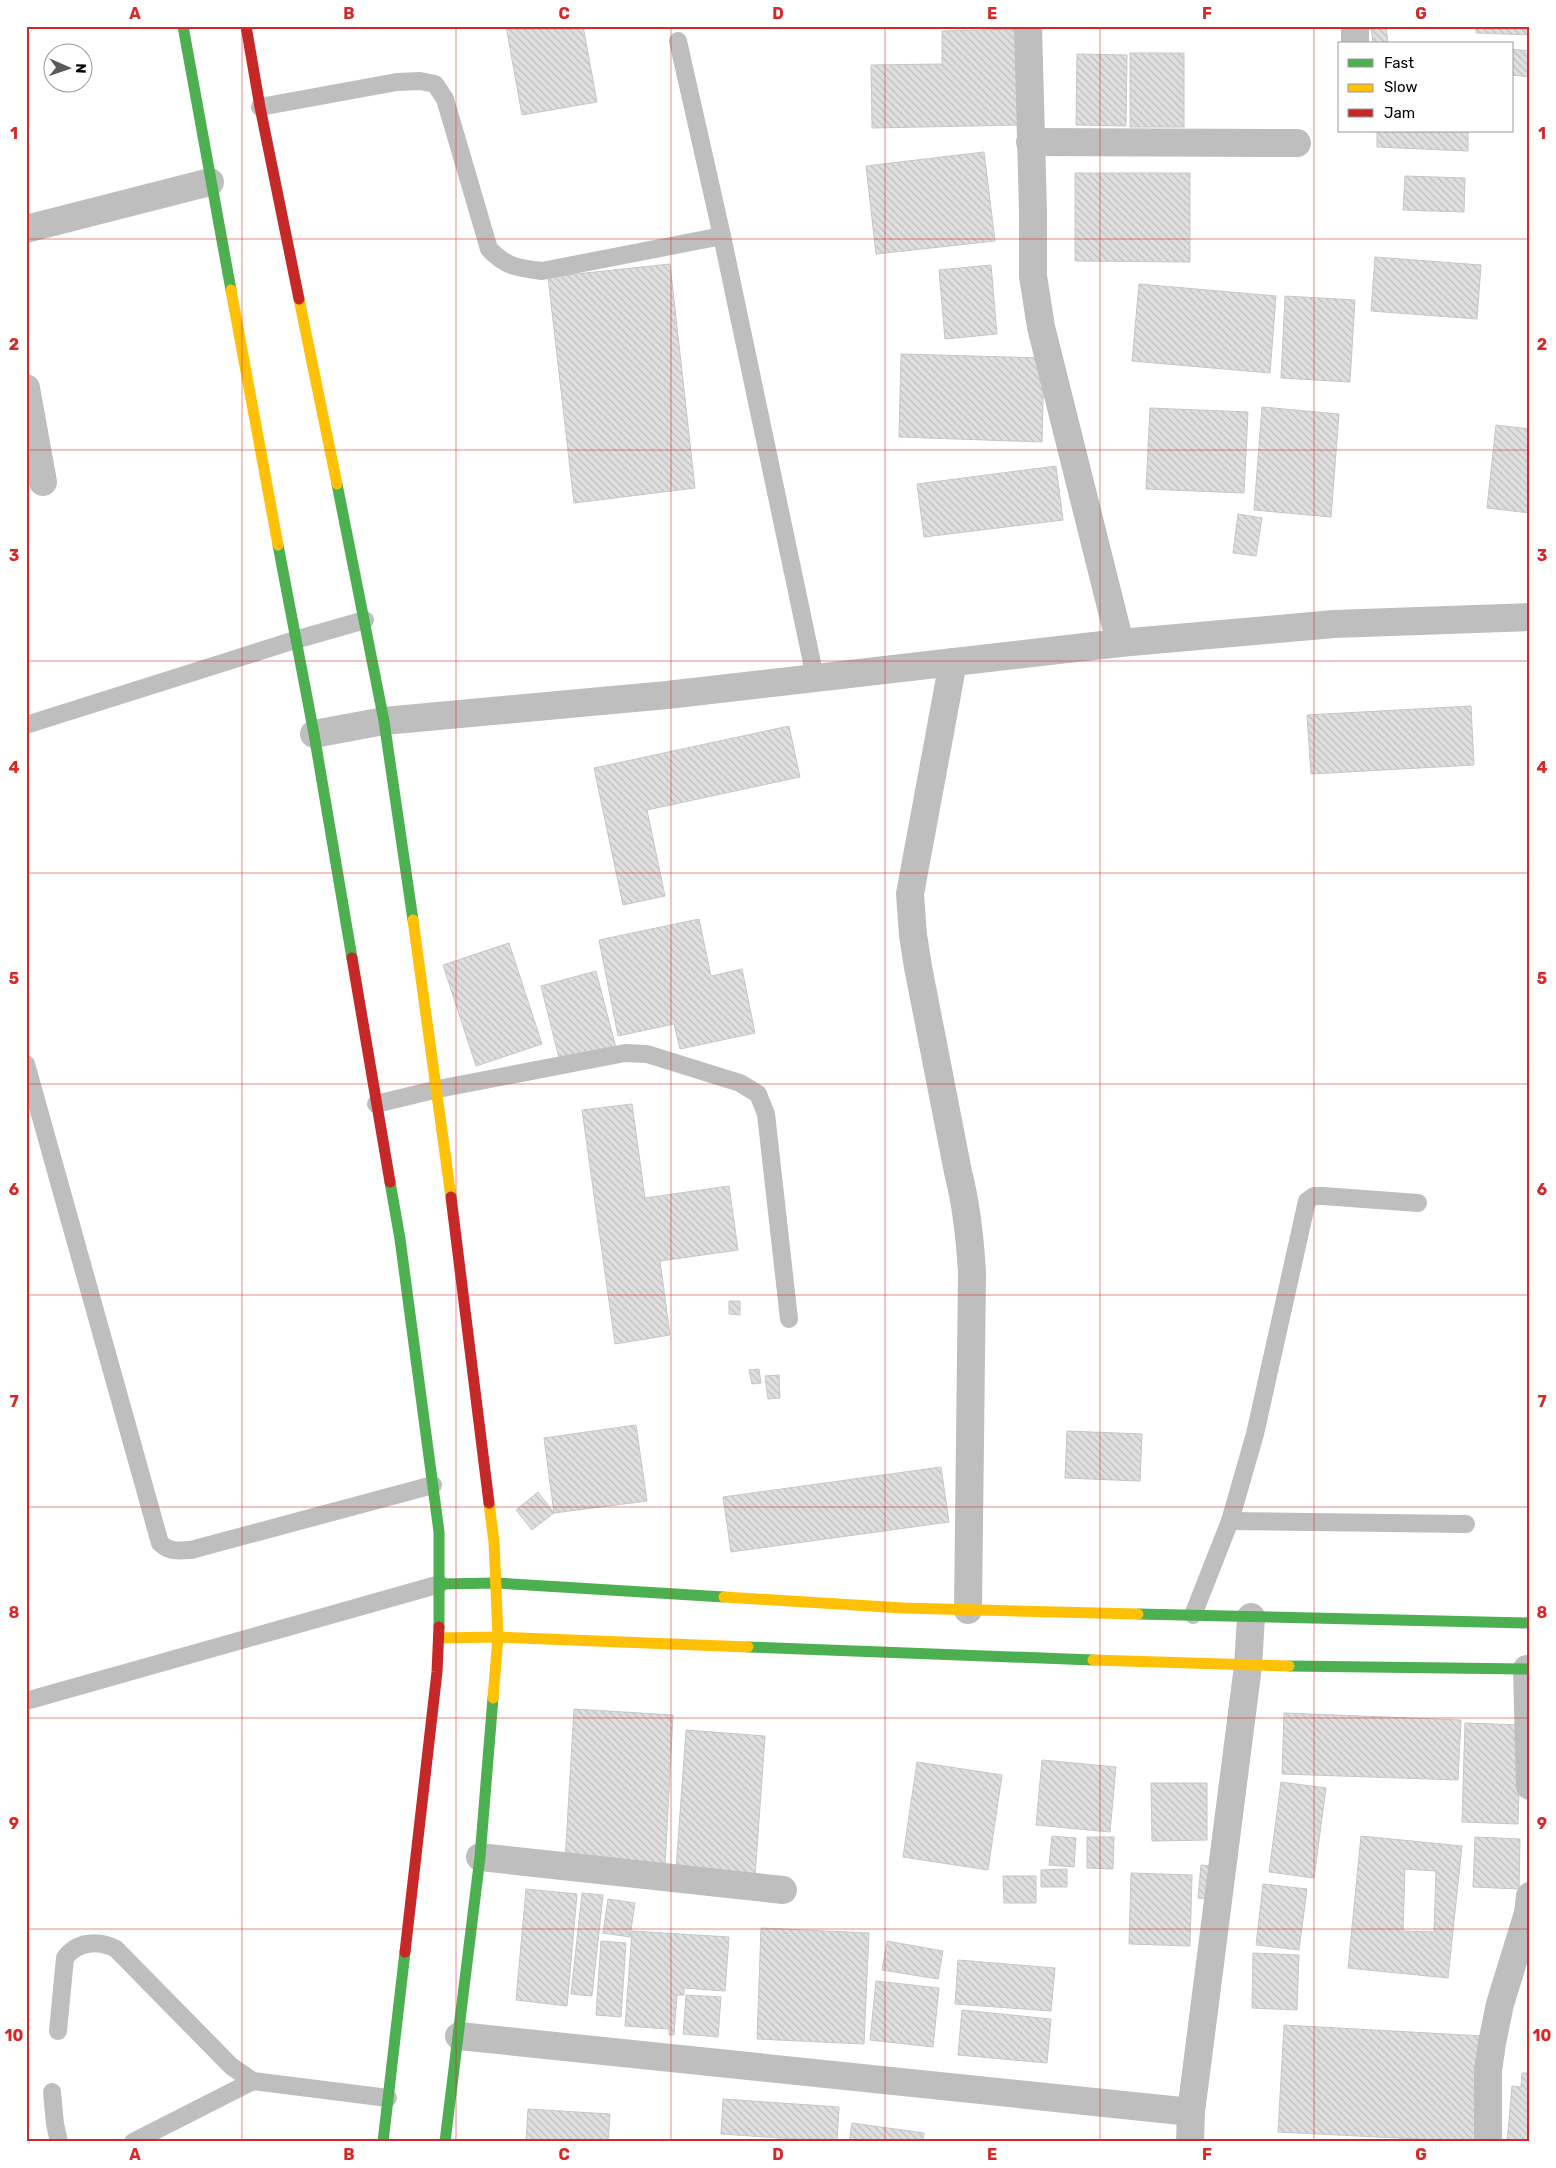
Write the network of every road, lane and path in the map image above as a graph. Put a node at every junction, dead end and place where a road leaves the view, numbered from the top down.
1 (183, 26) edge
2 (246, 26) edge
3 (1028, 26) edge
4 (1355, 26) edge
5 (678, 42) dead end
6 (1355, 42) edge
7 (260, 107) junction
8 (1030, 142) junction
9 (1297, 143) dead end
10 (210, 182) junction
11 (26, 229) edge
12 (722, 236) junction
13 (26, 388) edge
14 (43, 482) dead end
15 (1530, 617) edge
16 (365, 620) junction
17 (295, 640) junction
18 (1120, 643) junction
19 (953, 662) junction
20 (815, 677) junction
21 (384, 721) junction
22 (26, 725) edge
23 (314, 734) junction
24 (26, 1064) edge
25 (438, 1089) junction
26 (376, 1104) junction
27 (1418, 1203) dead end
28 (789, 1319) dead end
29 (433, 1485) junction
30 (1230, 1521) junction
31 (1466, 1524) dead end
32 (497, 1583) junction
33 (440, 1584) junction
34 (968, 1610) junction
35 (1193, 1615) junction
36 (1251, 1617) junction
37 (1530, 1623) edge
38 (498, 1637) junction
39 (439, 1638) junction
40 (1248, 1666) junction
41 (1528, 1669) edge
42 (26, 1701) edge
43 (1530, 1786) edge
44 (480, 1857) junction
45 (783, 1890) dead end
46 (1530, 1896) edge
47 (58, 2031) dead end
48 (459, 2036) junction
49 (253, 2081) junction
50 (52, 2092) dead end
51 (388, 2098) junction
52 (1191, 2112) junction
53 (59, 2142) edge
54 (133, 2142) edge
55 (383, 2142) edge
56 (445, 2142) edge
57 (1190, 2142) edge
58 (1488, 2142) edge

1 - 10 main road
2 - 7 main road
3 - 8 street
4 - 6 street
5 - 12 lane
7 - 12 lane
7 - 16 main road
8 - 9 street
8 - 18 street
10 - 11 street
10 - 17 main road
12 - 20 lane
13 - 14 street
15 - 18 street
16 - 17 lane
16 - 21 main road
17 - 22 lane
17 - 23 main road
18 - 19 street
19 - 20 street
19 - 34 street
20 - 21 street
21 - 23 street
21 - 25 main road
23 - 26 main road
24 - 29 lane
25 - 26 lane
25 - 28 lane
25 - 32 main road
26 - 29 main road
27 - 30 lane
29 - 33 main road
30 - 31 lane
30 - 35 lane
32 - 33 main road
32 - 34 main road
32 - 38 main road
33 - 39 main road
33 - 42 lane
34 - 35 main road
35 - 36 main road
36 - 37 main road
36 - 40 street
38 - 39 main road
38 - 40 main road
38 - 44 main road
39 - 51 main road
40 - 41 main road
40 - 52 street
41 - 43 street
44 - 45 street
44 - 48 main road
46 - 58 street
47 - 49 lane
48 - 52 street
48 - 56 main road
49 - 51 lane
49 - 54 lane
50 - 53 lane
51 - 55 main road
52 - 57 street

